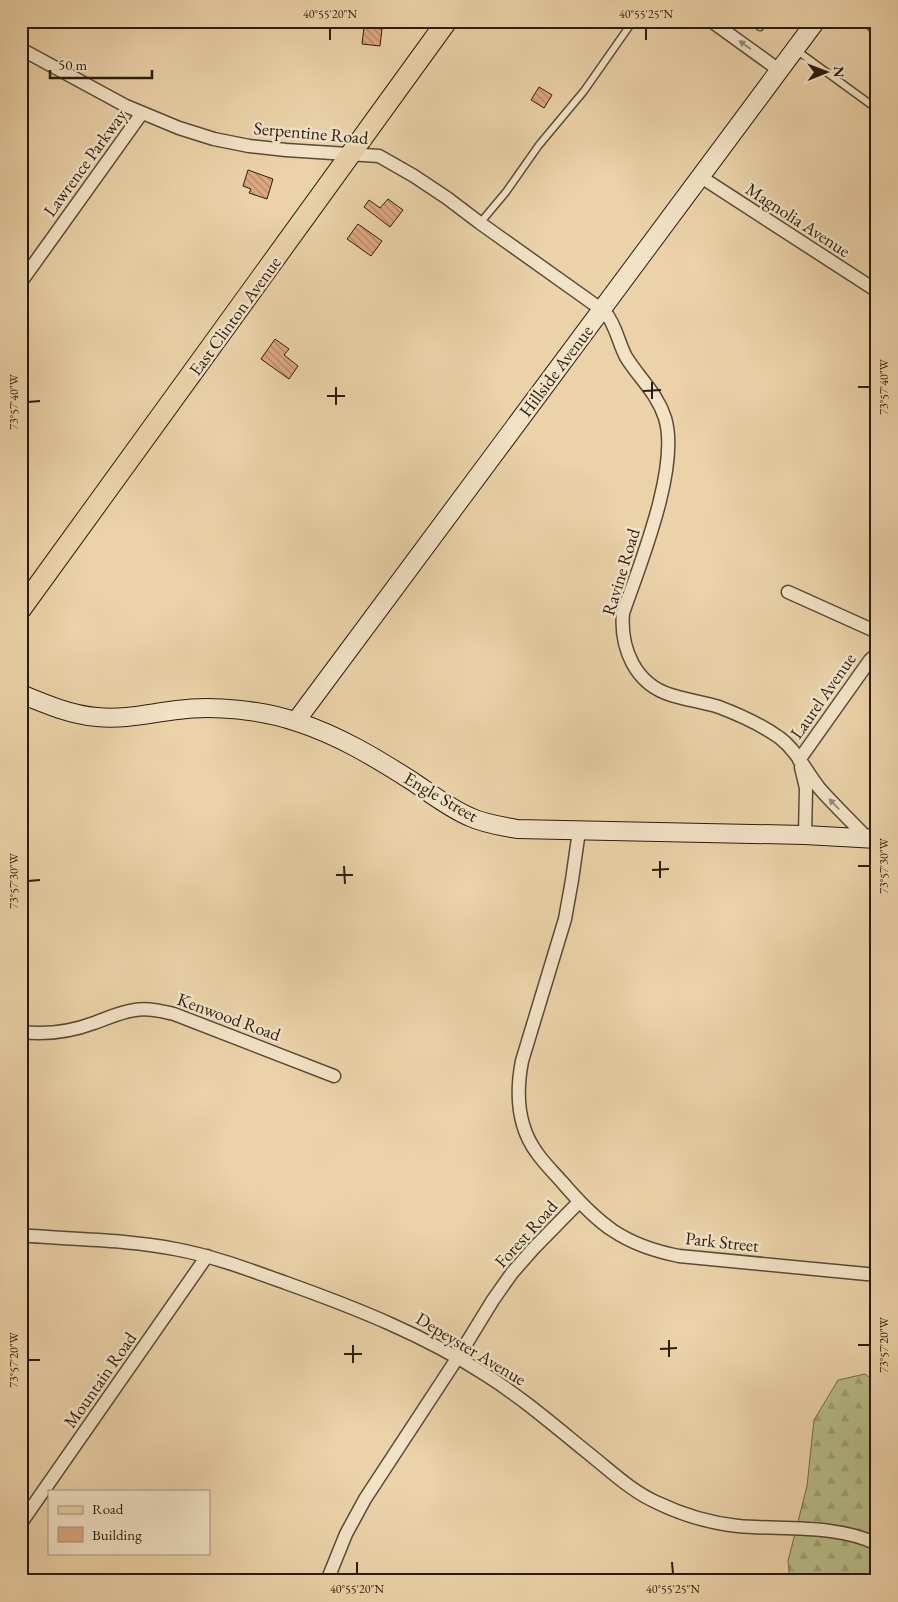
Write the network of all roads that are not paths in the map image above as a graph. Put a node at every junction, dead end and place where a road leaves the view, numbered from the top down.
1 (447, 21) edge
2 (634, 21) edge
3 (711, 21) edge
4 (752, 21) edge
5 (763, 21) edge
6 (816, 21) edge
7 (864, 21) edge
8 (877, 26) edge
9 (21, 49) edge
10 (794, 50) junction
11 (779, 70) junction
12 (877, 109) edge
13 (142, 113) junction
14 (352, 155) junction
15 (701, 177) junction
16 (480, 223) junction
17 (21, 282) edge
18 (877, 291) edge
19 (602, 309) junction
20 (788, 592) dead end
21 (21, 609) edge
22 (877, 632) edge
23 (877, 654) edge
24 (21, 694) edge
25 (296, 721) junction
26 (799, 760) junction
27 (579, 831) junction
28 (805, 835) junction
29 (872, 839) edge
30 (21, 1032) edge
31 (334, 1076) dead end
32 (579, 1202) junction
33 (21, 1235) edge
34 (207, 1256) junction
35 (877, 1276) edge
36 (458, 1357) junction
37 (21, 1523) edge
38 (877, 1544) edge
39 (327, 1581) edge

1 - 14 main road, East Clinton Avenue
2 - 16 lane
11 -> 3 street
4 - 5 lane
6 - 10 street, Hillside Avenue
7 - 8 lane
9 - 13 street, Serpentine Road
10 - 11 street, Hillside Avenue
10 - 12 lane
11 - 15 street, Hillside Avenue
13 - 14 street, Serpentine Road
13 - 17 street, Lawrence Parkway
14 - 16 street, Serpentine Road
14 - 21 main road, East Clinton Avenue
15 - 18 street, Magnolia Avenue
15 - 19 street, Hillside Avenue
16 - 19 street, Serpentine Road
19 - 25 street, Hillside Avenue
19 - 26 street, Ravine Road
20 - 22 street
23 - 26 street, Laurel Avenue
24 - 25 street, Engle Street
25 - 27 street, Engle Street
26 - 28 street, Ravine Road
29 -> 26 street, Ravine Road
27 - 28 street, Engle Street
27 - 32 street, Forest Road
28 - 29 street, Engle Street
30 - 31 street, Kenwood Road
32 - 35 street, Park Street
32 - 36 street, Forest Road
33 - 34 street, Depeyster Avenue
34 - 36 street, Depeyster Avenue
34 - 37 street, Mountain Road
36 - 38 street, Depeyster Avenue
36 - 39 street, Forest Road

